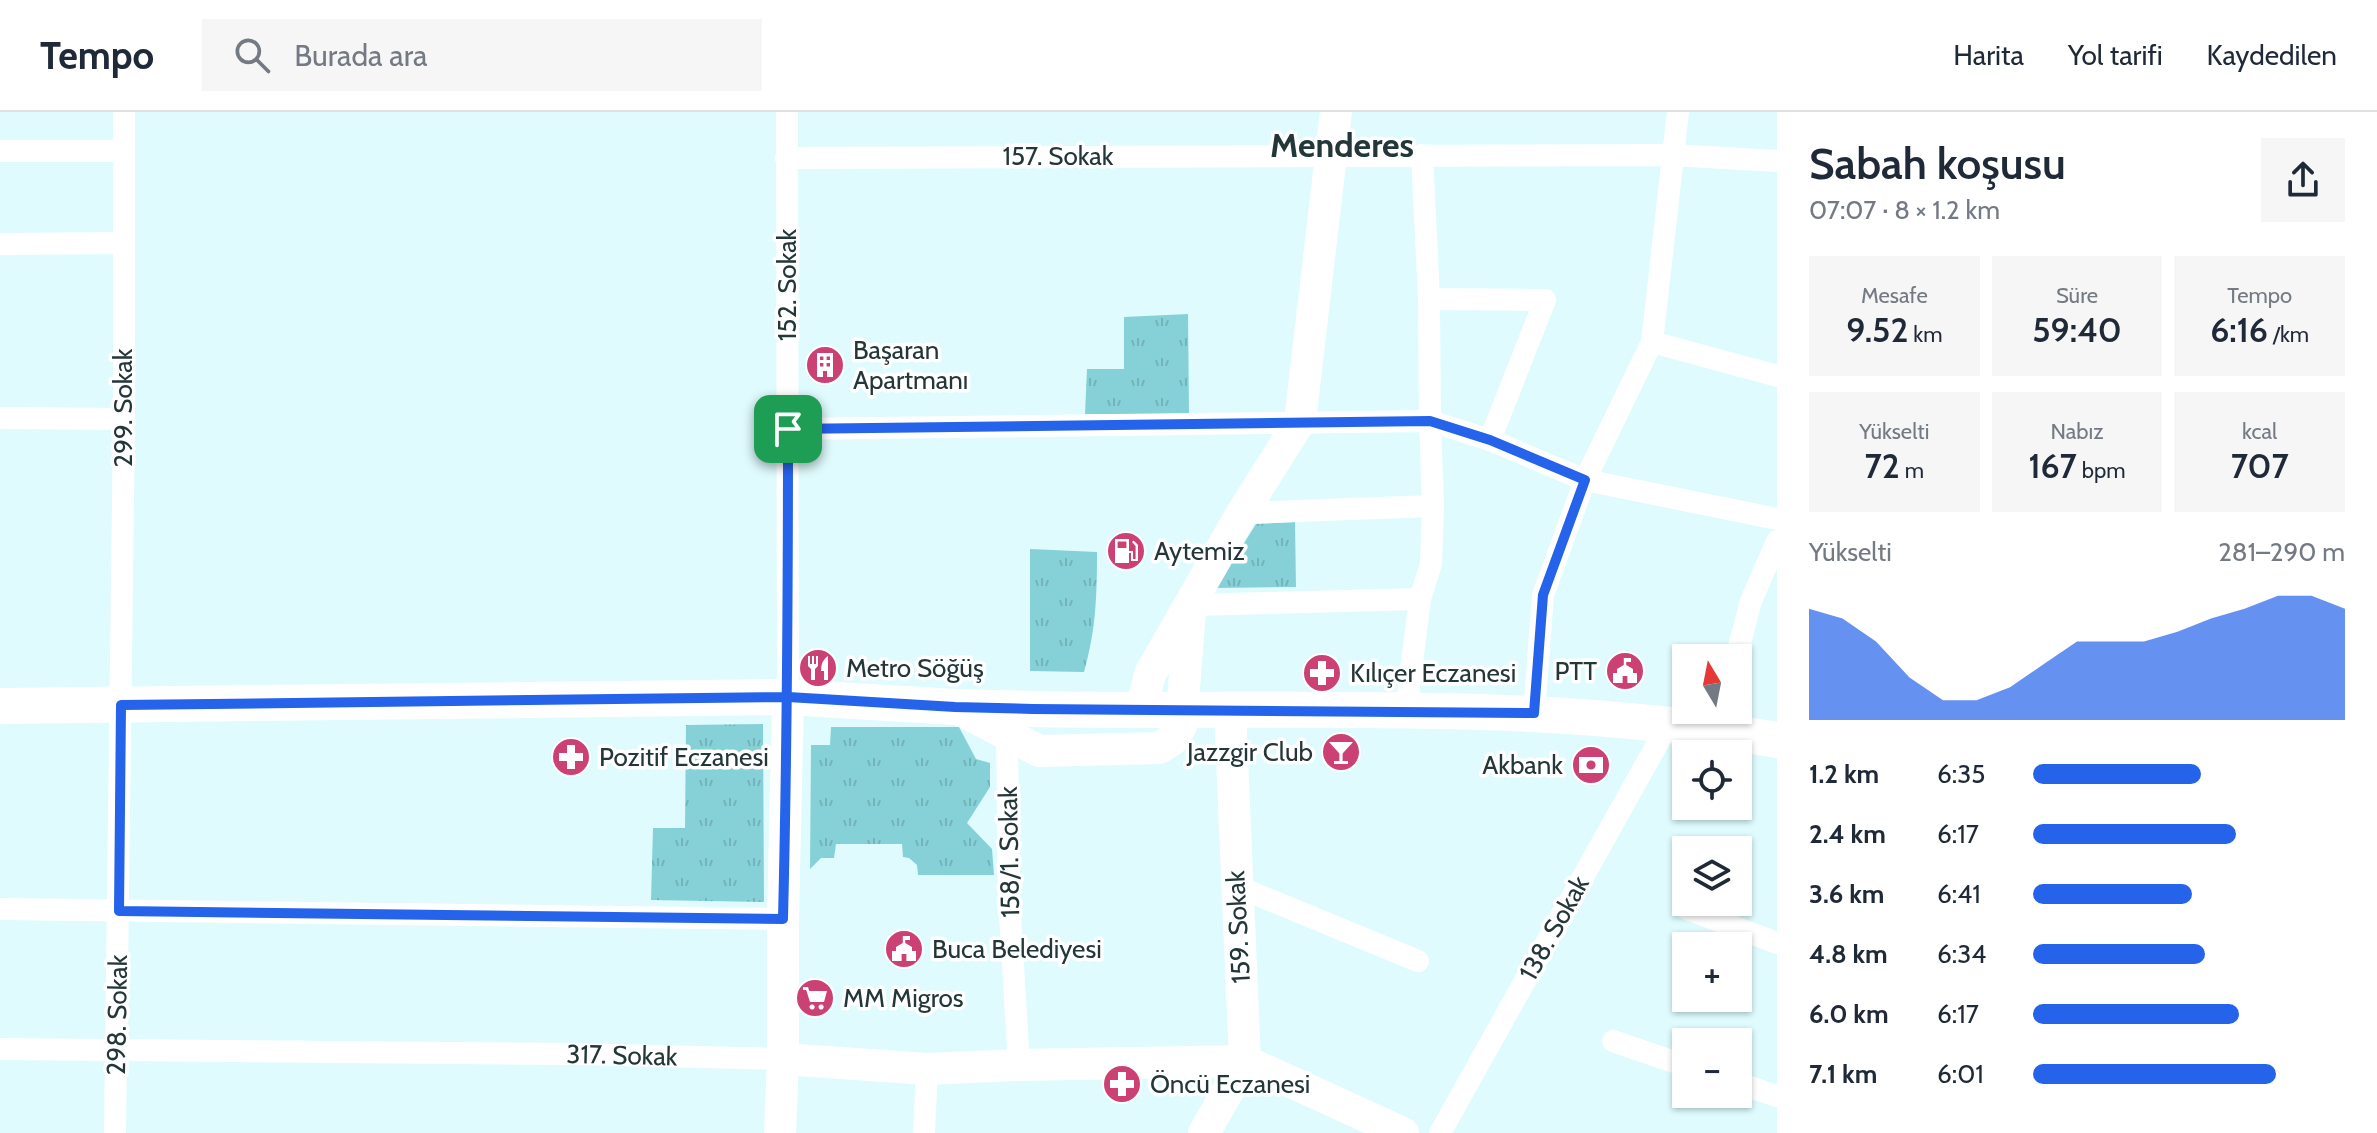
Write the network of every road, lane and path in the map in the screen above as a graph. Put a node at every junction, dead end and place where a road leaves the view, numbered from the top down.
1 (124, 112) edge
2 (787, 112) edge
3 (1336, 112) edge
4 (1678, 112) edge
5 (0, 151) edge
6 (123, 151) junction
7 (1330, 155) junction
8 (1422, 155) junction
9 (1672, 155) junction
10 (786, 158) junction
11 (1777, 161) edge
12 (122, 243) junction
13 (0, 244) edge
14 (1429, 299) junction
15 (1652, 342) junction
16 (1777, 376) edge
17 (0, 418) edge
18 (124, 419) junction
19 (1300, 421) junction
20 (1430, 421) junction
21 (788, 429) junction
22 (1490, 440) junction
23 (1585, 480) junction
24 (1433, 506) junction
25 (1242, 513) junction
26 (1777, 519) edge
27 (1777, 541) edge
28 (1420, 599) junction
29 (1191, 605) junction
30 (1740, 644) edge
31 (788, 697) junction
32 (121, 705) junction
33 (0, 706) edge
34 (955, 707) junction
35 (1181, 710) junction
36 (1141, 711) junction
37 (1230, 711) junction
38 (1406, 711) junction
39 (1534, 713) junction
40 (1669, 723) junction
41 (1672, 723) edge
42 (1731, 724) edge
43 (1007, 735) junction
44 (1777, 740) edge
45 (1236, 886) junction
46 (0, 909) edge
47 (119, 911) junction
48 (1706, 916) edge
49 (783, 919) junction
50 (1777, 943) edge
51 (1418, 961) dead end
52 (1613, 1041) dead end
53 (0, 1049) edge
54 (117, 1049) junction
55 (783, 1059) junction
56 (1245, 1061) junction
57 (1672, 1061) edge
58 (1019, 1065) junction
59 (927, 1069) junction
60 (1752, 1088) edge
61 (1777, 1096) edge
62 (115, 1133) edge
63 (780, 1133) edge
64 (924, 1133) edge
65 (1204, 1133) edge
66 (1403, 1133) edge
67 (1440, 1133) edge

1 - 6 street, 299. Sokak
2 - 10 street, 152. Sokak
3 - 7 street
4 - 9 street
5 - 6 street
6 - 12 street, 299. Sokak
7 - 8 street, 157. Sokak
7 - 10 street, 157. Sokak
7 - 19 street
8 - 9 street, 157. Sokak
8 - 14 street
9 - 11 street, 157. Sokak
9 - 15 street
10 - 21 street, 152. Sokak
12 - 13 street
12 - 18 street, 299. Sokak
14 - 20 street
14 - 22 street
15 - 16 street
15 - 23 street
17 - 18 street
18 - 32 street, 299. Sokak
19 - 20 street
19 - 21 street
19 - 25 street
20 - 22 street
20 - 24 street
21 - 31 street, 152. Sokak
22 - 23 street
23 - 26 street
23 - 39 street
24 - 25 street
24 - 28 street
25 - 29 street
27 - 30 street
28 - 29 street
28 - 38 street
29 - 35 street
29 - 36 street
31 - 32 main road
31 - 34 main road
31 - 49 street
32 - 33 main road
32 - 47 street, 298. Sokak
34 - 36 main road
34 - 43 street
35 - 36 main road
35 - 37 main road
35 - 43 street
37 - 38 main road
37 - 45 street, 159. Sokak
38 - 39 main road
39 - 40 main road
40 - 41 main road
40 - 67 street, 138. Sokak
42 - 44 main road
43 - 58 street, 158/1. Sokak
45 - 51 street
45 - 56 street, 159. Sokak
46 - 47 street
47 - 49 street
47 - 54 street, 298. Sokak
48 - 50 street
49 - 55 street
52 - 57 street
53 - 54 street, 317. Sokak
54 - 55 street, 317. Sokak
54 - 62 street, 298. Sokak
55 - 59 street, 317. Sokak
55 - 63 street
56 - 58 street, 317. Sokak
56 - 65 street
56 - 66 street
58 - 59 street, 317. Sokak
59 - 64 street
60 - 61 street

